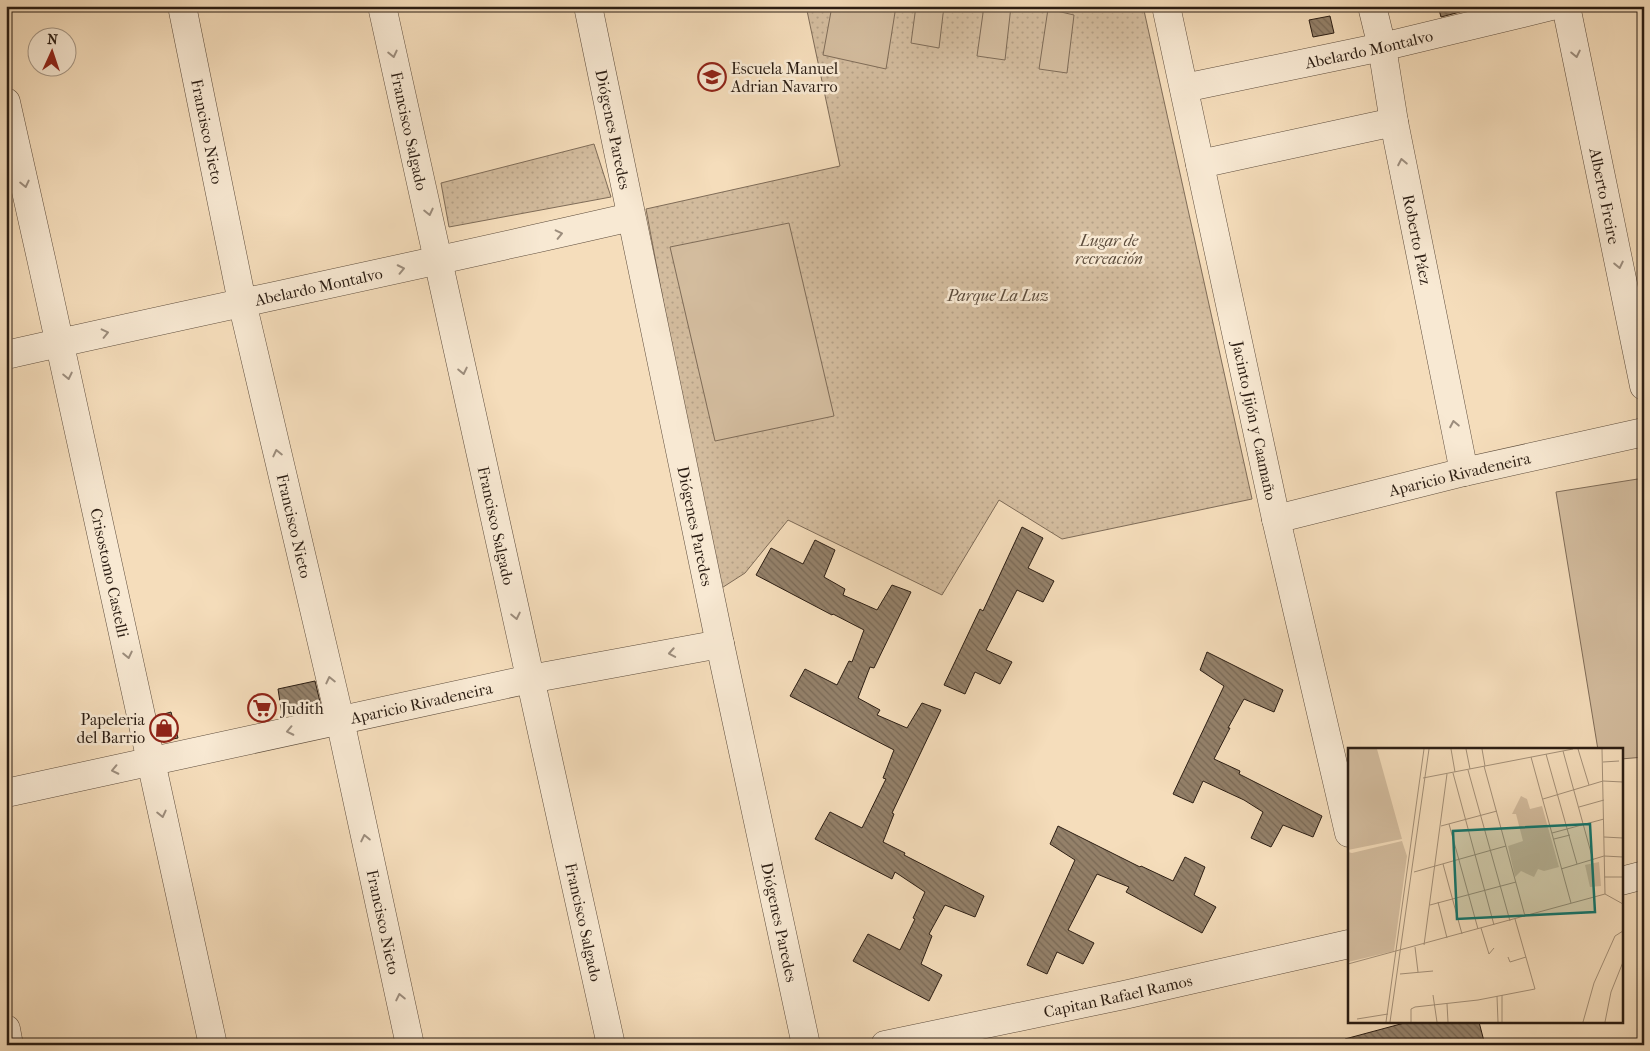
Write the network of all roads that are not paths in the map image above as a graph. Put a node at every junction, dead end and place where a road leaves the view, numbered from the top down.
1 (182, 6) edge
2 (382, 6) edge
3 (588, 6) edge
4 (1166, 6) edge
5 (1372, 6) edge
6 (1552, 6) edge
7 (1566, 6) edge
8 (1382, 47) junction
9 (1184, 88) junction
10 (6, 102) edge
11 (1394, 122) junction
12 (1200, 164) junction
13 (631, 218) junction
14 (440, 261) junction
15 (242, 302) junction
16 (61, 343) junction
17 (6, 355) edge
18 (1644, 386) edge
19 (1644, 432) edge
20 (1464, 472) junction
21 (1276, 519) junction
22 (720, 644) junction
23 (530, 679) junction
24 (340, 720) junction
25 (151, 762) junction
26 (6, 793) edge
27 (1348, 829) edge
28 (1644, 875) edge
29 (1622, 881) edge
30 (1348, 944) edge
31 (6, 1029) edge
32 (9, 1045) edge
33 (214, 1045) edge
34 (410, 1045) edge
35 (611, 1045) edge
36 (806, 1045) edge
37 (885, 1045) edge

1 - 15 street, Francisco Nieto
2 -> 14 street, Francisco Salgado
3 - 13 street, Diógenes Paredes
4 - 9 street, Jacinto Jijón y Caamaño
5 - 8 street, Roberto Páez
6 - 8 street, Abelardo Montalvo
7 -> 18 street, Alberto Freire
8 - 9 street, Abelardo Montalvo
8 - 11 street, Roberto Páez
9 - 12 street, Jacinto Jijón y Caamaño
10 -> 16 street, Crisostomo Castelli
11 - 12 street
20 -> 11 street, Roberto Páez
12 - 21 street, Jacinto Jijón y Caamaño
14 -> 13 street, Abelardo Montalvo
13 - 22 street, Diógenes Paredes
15 -> 14 street, Abelardo Montalvo
14 -> 23 street, Francisco Salgado
16 -> 15 street, Abelardo Montalvo
24 -> 15 street, Francisco Nieto
16 - 17 street, Abelardo Montalvo
16 -> 25 street, Crisostomo Castelli
19 - 20 street, Aparicio Rivadeneira
20 - 21 street, Aparicio Rivadeneira
21 - 27 street, Jacinto Jijón y Caamaño
22 -> 23 street, Aparicio Rivadeneira
22 - 36 street, Diógenes Paredes
23 - 24 street, Aparicio Rivadeneira
23 - 35 street, Francisco Salgado
24 -> 25 street, Aparicio Rivadeneira
34 -> 24 street, Francisco Nieto
25 -> 26 street, Aparicio Rivadeneira
25 -> 33 street, Crisostomo Castelli
28 - 29 street
30 - 37 street, Capitan Rafael Ramos
31 - 32 street

